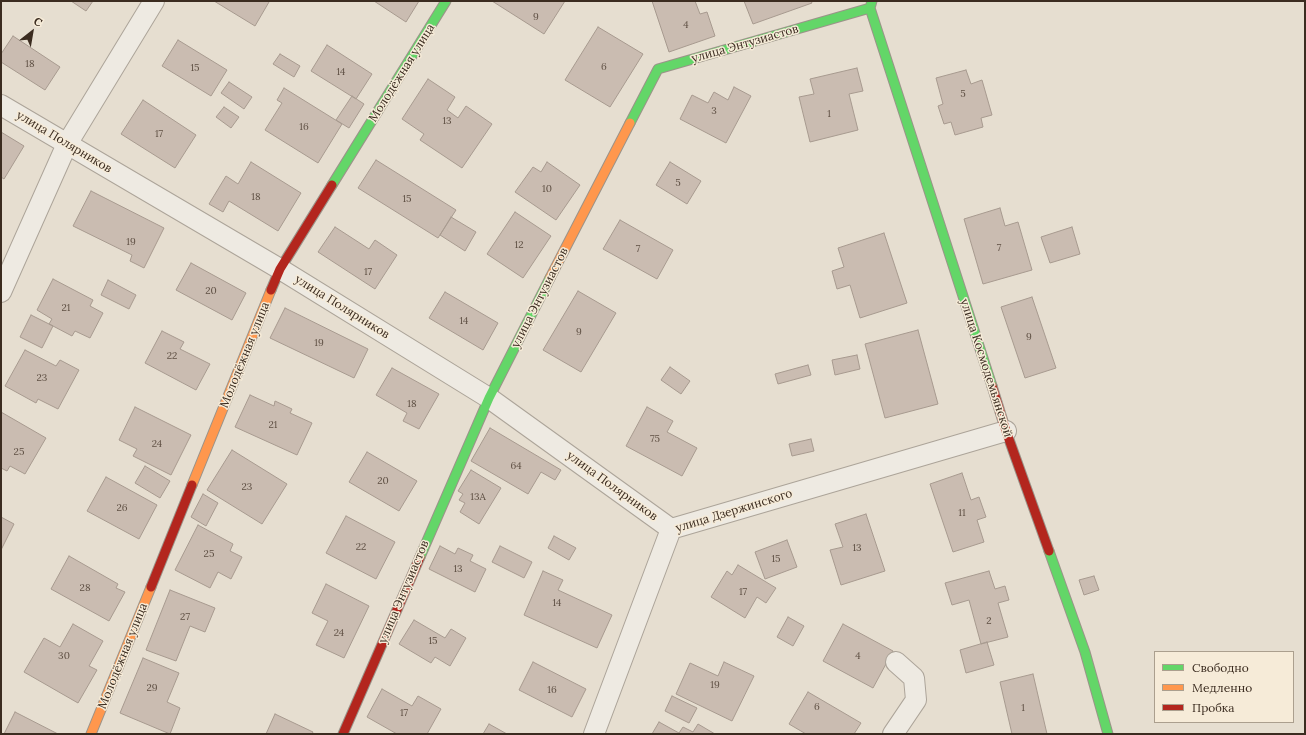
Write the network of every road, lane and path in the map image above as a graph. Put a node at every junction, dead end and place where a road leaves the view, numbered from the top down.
1 (154, 1) edge
2 (446, 1) edge
3 (871, 5) edge
4 (1, 104) edge
5 (67, 144) junction
6 (280, 269) junction
7 (1, 292) edge
8 (489, 398) junction
9 (1006, 431) junction
10 (671, 529) junction
11 (896, 662) dead end
12 (92, 734) edge
13 (343, 734) edge
14 (594, 734) edge
15 (893, 734) edge
16 (1108, 734) edge

1 - 5 street
2 - 6 street, Молодёжная улица
3 - 8 street, улица Энтузиастов
3 - 9 street, улица Космодемьянской
4 - 5 street, улица Полярников
5 - 6 street, улица Полярников
5 - 7 street
6 - 8 street, улица Полярников
6 - 12 street, Молодёжная улица
8 - 10 street, улица Полярников
8 - 13 street, улица Энтузиастов
9 - 10 street, улица Дзержинского
9 - 16 street, улица Космодемьянской
10 - 14 street, улица Дзержинского
11 - 15 street

